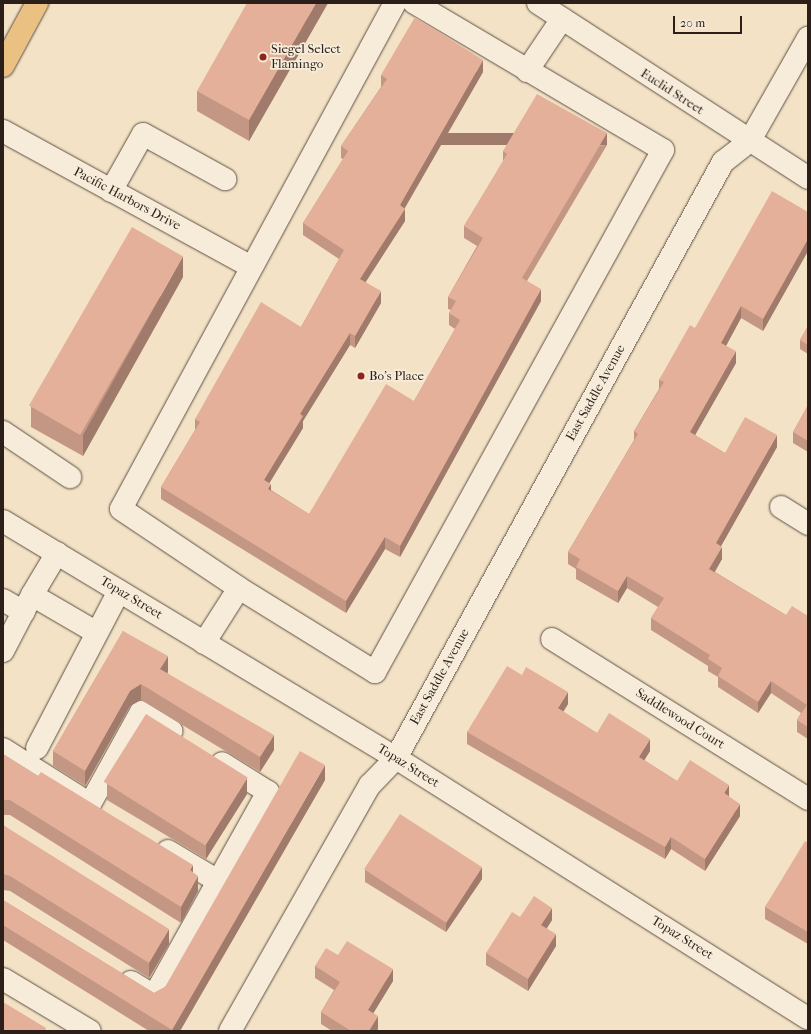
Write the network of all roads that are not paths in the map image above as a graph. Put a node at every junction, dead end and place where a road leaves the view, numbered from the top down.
1 (37, 3) edge
2 (395, 3) edge
3 (414, 3) edge
4 (538, 3) edge
5 (562, 19) junction
6 (808, 38) edge
7 (3, 66) edge
8 (527, 71) junction
9 (3, 131) edge
10 (749, 142) junction
11 (808, 178) edge
12 (225, 179) dead end
13 (112, 191) junction
14 (251, 267) junction
15 (3, 432) edge
16 (70, 477) dead end
17 (781, 507) dead end
18 (3, 521) edge
19 (808, 524) edge
20 (57, 553) junction
21 (239, 588) junction
22 (119, 591) junction
23 (3, 600) edge
24 (28, 603) junction
25 (97, 633) junction
26 (552, 639) dead end
27 (204, 643) junction
28 (3, 651) edge
29 (36, 748) dead end
30 (3, 749) edge
31 (396, 758) junction
32 (808, 799) edge
33 (90, 804) junction
34 (110, 816) edge
35 (151, 840) edge
36 (218, 882) junction
37 (165, 927) edge
38 (185, 940) junction
39 (114, 971) edge
40 (3, 979) edge
41 (808, 1018) edge
42 (90, 1031) edge
43 (230, 1031) edge

1 - 7 main road
2 - 14 street
3 - 8 street
4 - 5 street, Euclid Street
5 - 8 street
5 - 10 street, Euclid Street
6 - 10 street, East Saddle Avenue
8 - 21 street
9 - 13 street, Pacific Harbors Drive
10 - 11 street, Euclid Street
10 - 31 street, East Saddle Avenue
12 - 13 street
13 - 14 street, Pacific Harbors Drive
14 - 21 street
15 - 16 street
17 - 19 street
18 - 20 street, Topaz Street
20 - 22 street, Topaz Street
20 - 24 street
21 - 27 street
22 - 25 street
22 - 27 street, Topaz Street
23 - 24 street
24 - 25 street
24 - 28 street
25 - 29 street
26 - 32 street, Saddlewood Court
27 - 31 street, Topaz Street
30 - 33 street
31 - 41 street, Topaz Street
31 - 43 street, East Saddle Avenue
33 - 34 street
33 - 36 street
35 - 36 street
36 - 38 street
37 - 38 street
38 - 39 street
40 - 42 street

